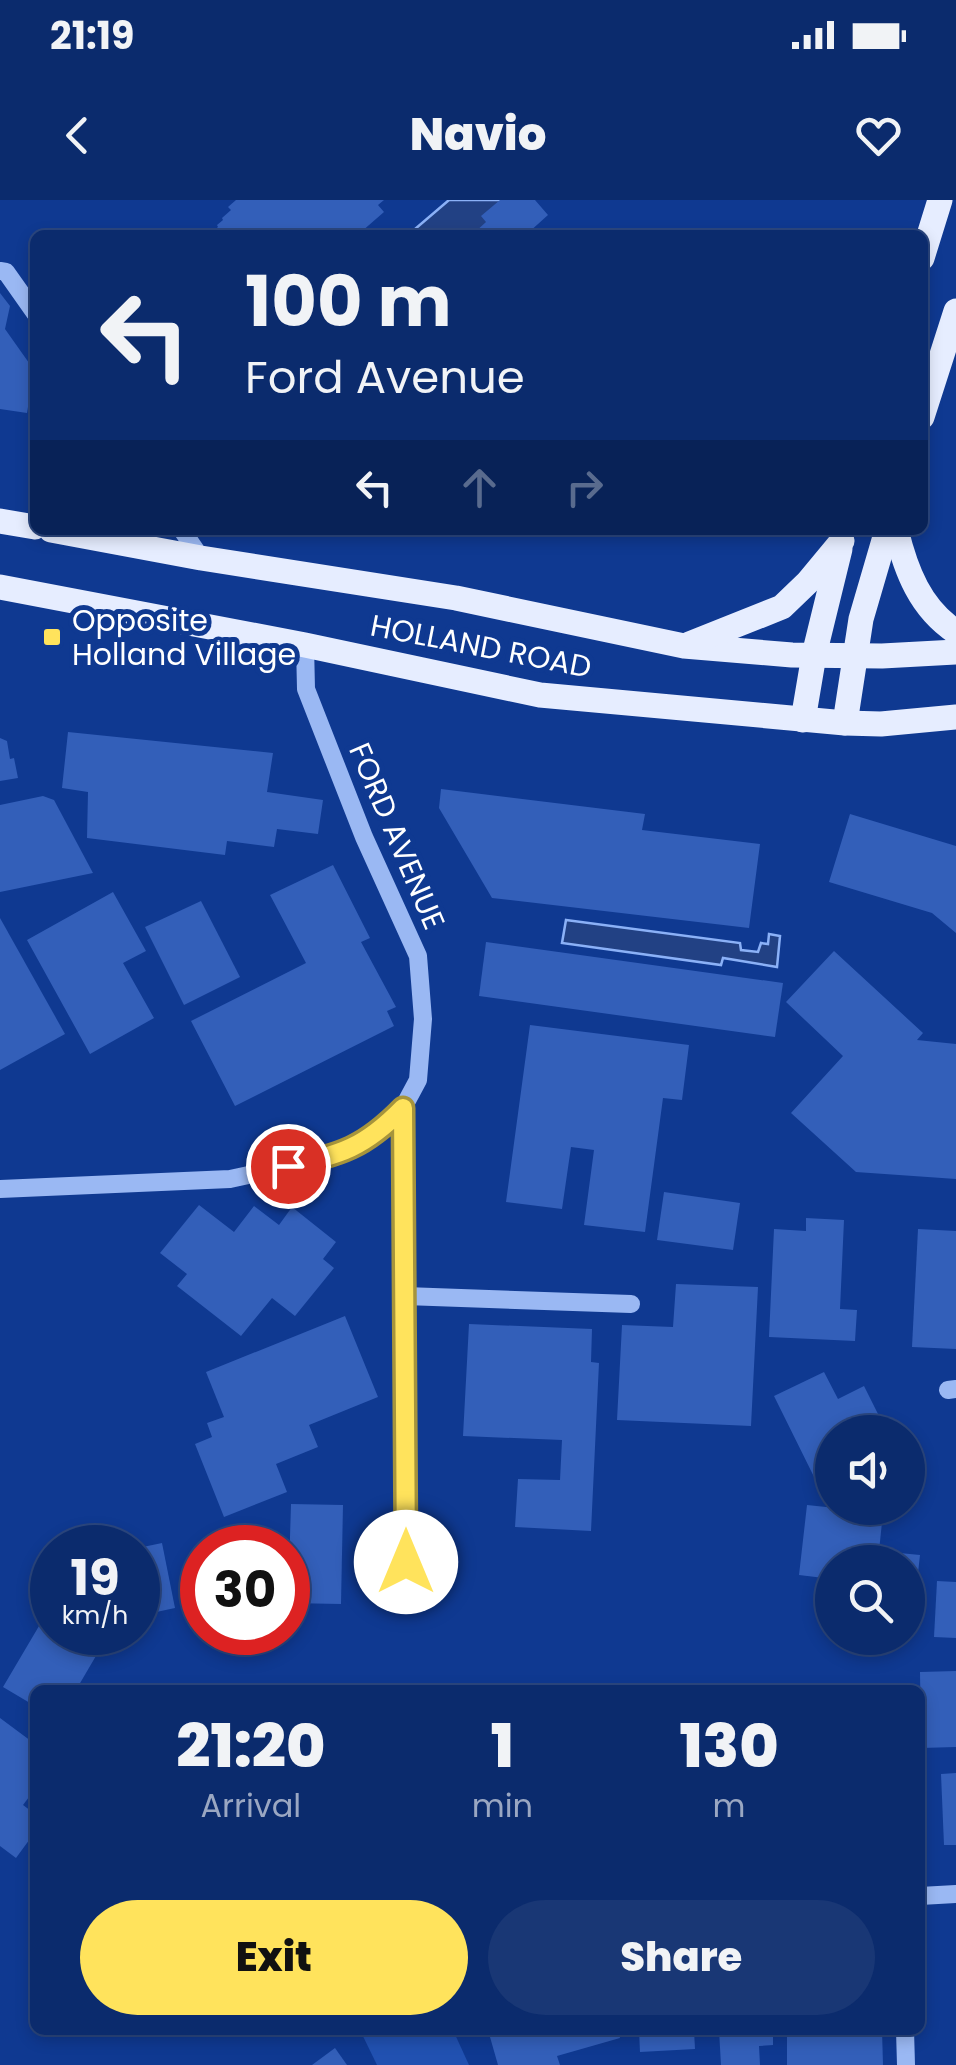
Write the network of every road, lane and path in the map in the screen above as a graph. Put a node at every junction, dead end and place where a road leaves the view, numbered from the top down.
1 (940, 200) edge
2 (928, 239) edge
3 (0, 271) edge
4 (30, 306) edge
5 (956, 311) edge
6 (928, 398) edge
7 (0, 521) edge
8 (30, 526) edge
9 (78, 535) edge
10 (185, 535) edge
11 (844, 535) edge
12 (886, 535) edge
13 (897, 535) edge
14 (201, 558) junction
15 (0, 587) edge
16 (956, 632) edge
17 (305, 644) junction
18 (684, 646) junction
19 (956, 652) edge
20 (814, 655) junction
21 (856, 656) junction
22 (956, 717) edge
23 (804, 720) junction
24 (845, 723) junction
25 (403, 1108) junction
26 (0, 1188) edge
27 (405, 1296) junction
28 (631, 1304) dead end
29 (406, 1600) dead end
30 (956, 1894) edge
31 (925, 1896) edge
32 (904, 2035) edge
33 (906, 2065) edge

1 - 2 main road
3 - 4 street
5 - 6 main road
7 - 8 main road
9 - 14 main road, HOLLAND ROAD
10 - 14 street
11 - 18 main road
11 - 20 main road
12 - 21 main road
13 - 16 main road
14 - 18 main road, HOLLAND ROAD
15 - 17 main road, HOLLAND ROAD
17 - 23 main road, HOLLAND ROAD
17 - 25 street, FORD AVENUE
18 - 20 main road, HOLLAND ROAD
19 - 21 main road, HOLLAND ROAD
20 - 21 main road, HOLLAND ROAD
20 - 23 main road
21 - 24 main road
22 - 24 main road, HOLLAND ROAD
23 - 24 main road, HOLLAND ROAD
25 - 26 street, FORD AVENUE
25 - 27 street, FORD AVENUE
27 - 28 street
27 - 29 street, FORD AVENUE
30 - 31 street
32 - 33 street

